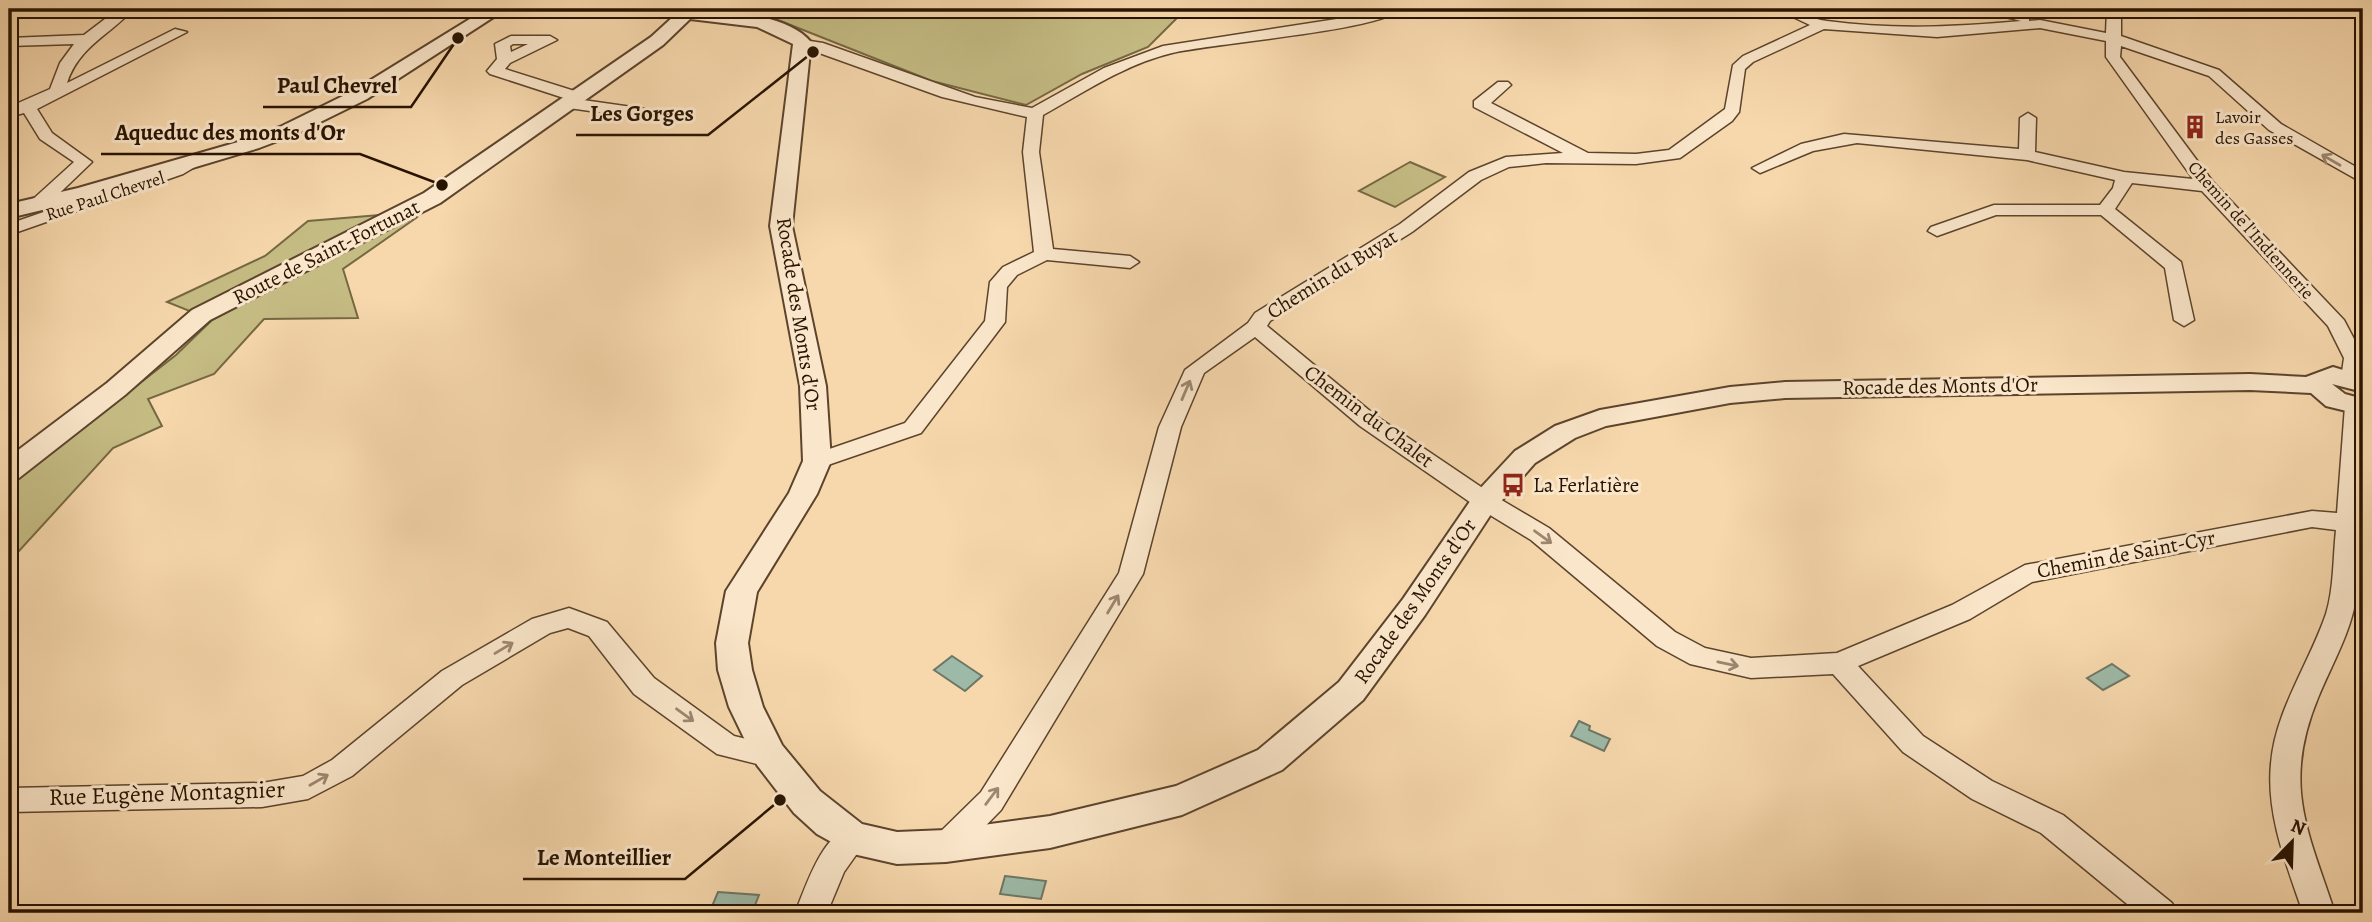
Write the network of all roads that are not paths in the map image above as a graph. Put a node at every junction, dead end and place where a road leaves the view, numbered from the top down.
1 (126, 9) edge
2 (497, 9) edge
3 (1395, 9) edge
4 (1783, 9) edge
5 (1983, 9) edge
6 (2114, 9) edge
7 (680, 11) edge
8 (2040, 24) junction
9 (1822, 25) junction
10 (180, 32) dead end
11 (2112, 38) junction
12 (86, 40) junction
13 (9, 42) edge
14 (802, 42) junction
15 (505, 60) dead end
16 (1503, 85) dead end
17 (57, 92) junction
18 (575, 93) junction
19 (28, 107) junction
20 (9, 112) edge
21 (1035, 113) junction
22 (660, 117) dead end
23 (2028, 118) dead end
24 (2027, 155) junction
25 (1586, 158) junction
26 (200, 159) junction
27 (1760, 168) dead end
28 (2124, 177) junction
29 (2363, 178) edge
30 (2207, 186) junction
31 (37, 205) junction
32 (9, 211) edge
33 (2105, 211) junction
34 (9, 230) edge
35 (1937, 231) dead end
36 (1044, 254) junction
37 (1130, 262) dead end
38 (2184, 320) dead end
39 (1256, 327) junction
40 (2358, 394) edge
41 (817, 461) junction
42 (9, 471) edge
43 (1485, 501) junction
44 (2354, 510) edge
45 (1839, 663) junction
46 (769, 755) junction
47 (9, 800) edge
48 (853, 838) junction
49 (946, 846) junction
50 (811, 913) edge
51 (2161, 913) edge
52 (2319, 913) edge

1 - 12 street
2 - 26 street
3 - 21 street
4 - 9 street
5 - 8 street
6 - 11 street, Chemin de l'Indiennerie
7 - 14 street
7 - 18 street, Route de Saint-Fortunat
8 - 9 street
8 - 11 street
9 - 25 street, Chemin du Buyat
10 - 17 street
29 -> 11 street
11 - 30 street, Chemin de l'Indiennerie
12 - 13 street
12 - 17 street
14 - 21 street
14 - 41 street, Rocade des Monts d'Or
15 - 18 street
16 - 25 street
17 - 19 street
18 - 22 street
18 - 42 street, Route de Saint-Fortunat
19 - 20 street
19 - 31 street
21 - 36 street
23 - 24 street
24 - 27 street
24 - 28 street
25 - 39 street, Chemin du Buyat
26 - 31 street
26 - 34 street, Rue Paul Chevrel
28 - 30 street
28 - 33 street
30 - 40 street, Chemin de l'Indiennerie
31 - 32 street
33 - 35 street
33 - 38 street
36 - 37 street
36 - 41 street
39 - 43 street, Chemin du Chalet
49 -> 39 street, Chemin du Buyat
40 - 43 street, Rocade des Monts d'Or
40 - 44 street, Chemin de l'Indiennerie
41 - 46 street, Rocade des Monts d'Or
43 -> 45 street, Chemin du Chalet
43 - 49 street, Rocade des Monts d'Or
44 - 45 street, Chemin de Saint-Cyr
44 - 52 street, Chemin de l'Indiennerie
45 - 51 street
47 -> 46 street, Rue Eugène Montagnier
46 - 48 street, Rocade des Monts d'Or
48 - 49 street, Rocade des Monts d'Or
48 - 50 street

